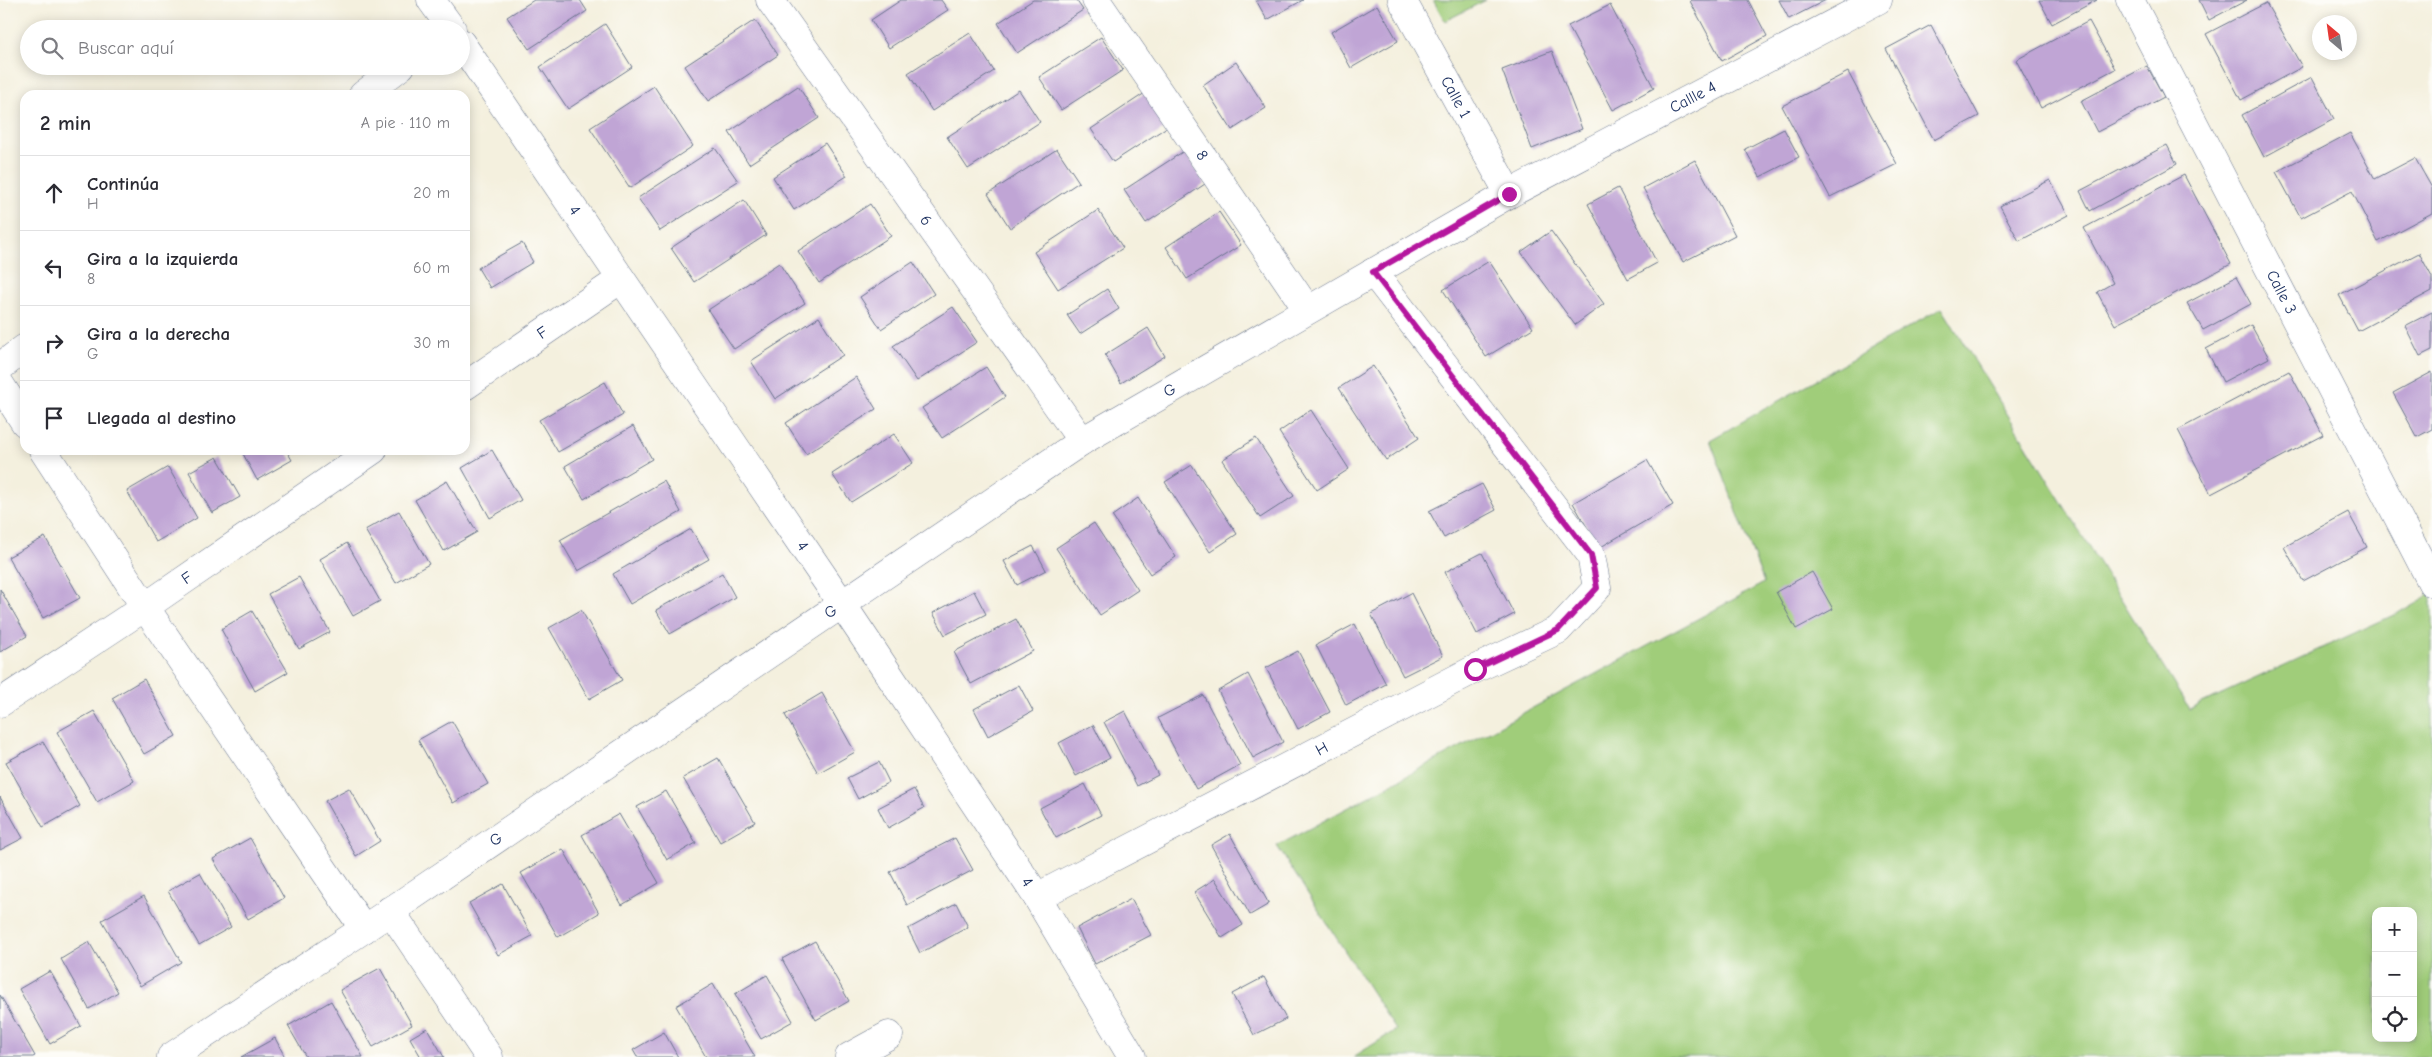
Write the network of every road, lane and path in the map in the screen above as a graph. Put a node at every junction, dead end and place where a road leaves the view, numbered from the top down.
1 (431, 0) edge
2 (770, 0) edge
3 (1096, 0) edge
4 (1402, 0) edge
5 (1878, 0) edge
6 (2130, 0) edge
7 (445, 20) edge
8 (470, 56) edge
9 (389, 75) edge
10 (370, 90) edge
11 (1509, 194) junction
12 (1373, 272) junction
13 (621, 279) junction
14 (1307, 309) junction
15 (20, 352) edge
16 (0, 367) edge
17 (470, 383) edge
18 (0, 384) edge
19 (20, 415) edge
20 (1082, 441) junction
21 (46, 455) edge
22 (366, 455) edge
23 (2432, 583) edge
24 (842, 604) junction
25 (145, 608) junction
26 (0, 703) edge
27 (1037, 897) junction
28 (390, 910) junction
29 (364, 929) junction
30 (889, 1035) dead end
31 (171, 1057) edge
32 (489, 1057) edge
33 (849, 1057) edge
34 (1132, 1057) edge

1 - 7 street, 4
2 - 20 street, 6
3 - 14 street, 8
4 - 11 street, Calle 1
5 - 11 street, Callle 4
6 - 23 street, Calle 3
8 - 13 street, 4
9 - 10 street
11 - 12 street, G
12 - 14 street, G
12 - 27 street, H
13 - 17 street, F
13 - 24 street, 4
14 - 20 street, G
15 - 16 street
18 - 19 street
20 - 24 street, G
21 - 25 street
22 - 25 street, F
24 - 27 street, 4
24 - 28 street, G
25 - 26 street, F
25 - 29 street
27 - 34 street, 4
28 - 29 street, G
28 - 32 street
29 - 31 street, G
30 - 33 street

